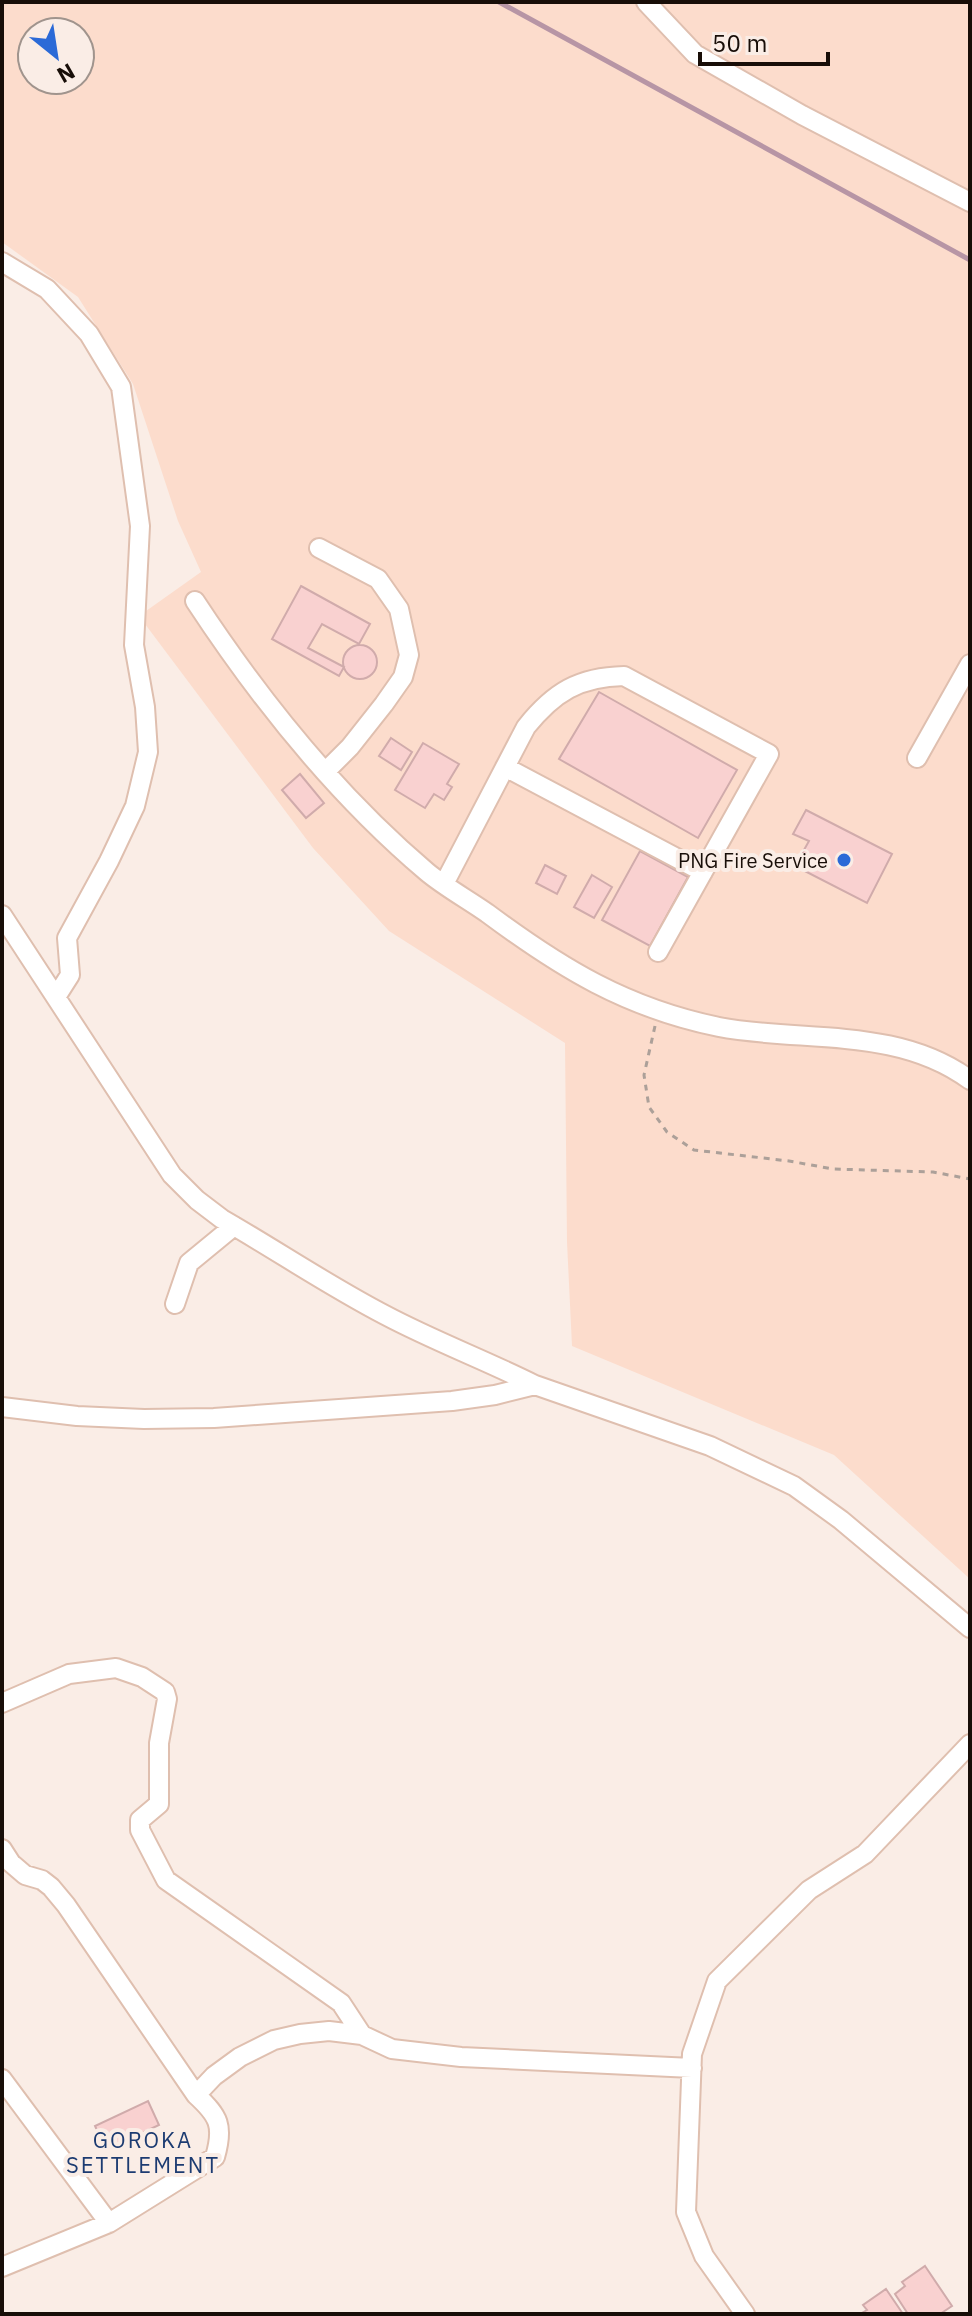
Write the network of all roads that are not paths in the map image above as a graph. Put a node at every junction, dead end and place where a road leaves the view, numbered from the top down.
1 (646, 2) edge
2 (970, 202) edge
3 (2, 262) edge
4 (319, 548) dead end
5 (195, 601) dead end
6 (970, 664) edge
7 (917, 758) dead end
8 (505, 767) junction
9 (325, 772) junction
10 (703, 872) junction
11 (445, 882) junction
12 (2, 915) edge
13 (658, 952) dead end
14 (56, 997) junction
15 (970, 1080) edge
16 (234, 1226) junction
17 (175, 1304) dead end
18 (535, 1385) junction
19 (2, 1407) edge
20 (970, 1628) edge
21 (2, 1703) edge
22 (970, 1744) edge
23 (2, 1849) edge
24 (362, 2035) junction
25 (692, 2068) junction
26 (2, 2079) edge
27 (196, 2095) junction
28 (109, 2223) junction
29 (2, 2267) edge
30 (745, 2314) edge

1 - 2 street
3 - 14 street
4 - 9 street
5 - 9 street
6 - 7 street
8 - 10 street
8 - 10 street
8 - 11 street
9 - 11 street
10 - 13 street
11 - 15 street
12 - 14 street
14 - 16 street
16 - 17 street
16 - 18 street
18 - 19 street
18 - 20 street
21 - 24 street
22 - 25 street
23 - 27 street
24 - 25 street
24 - 27 street
25 - 30 street
26 - 28 street
27 - 28 street
28 - 29 street

